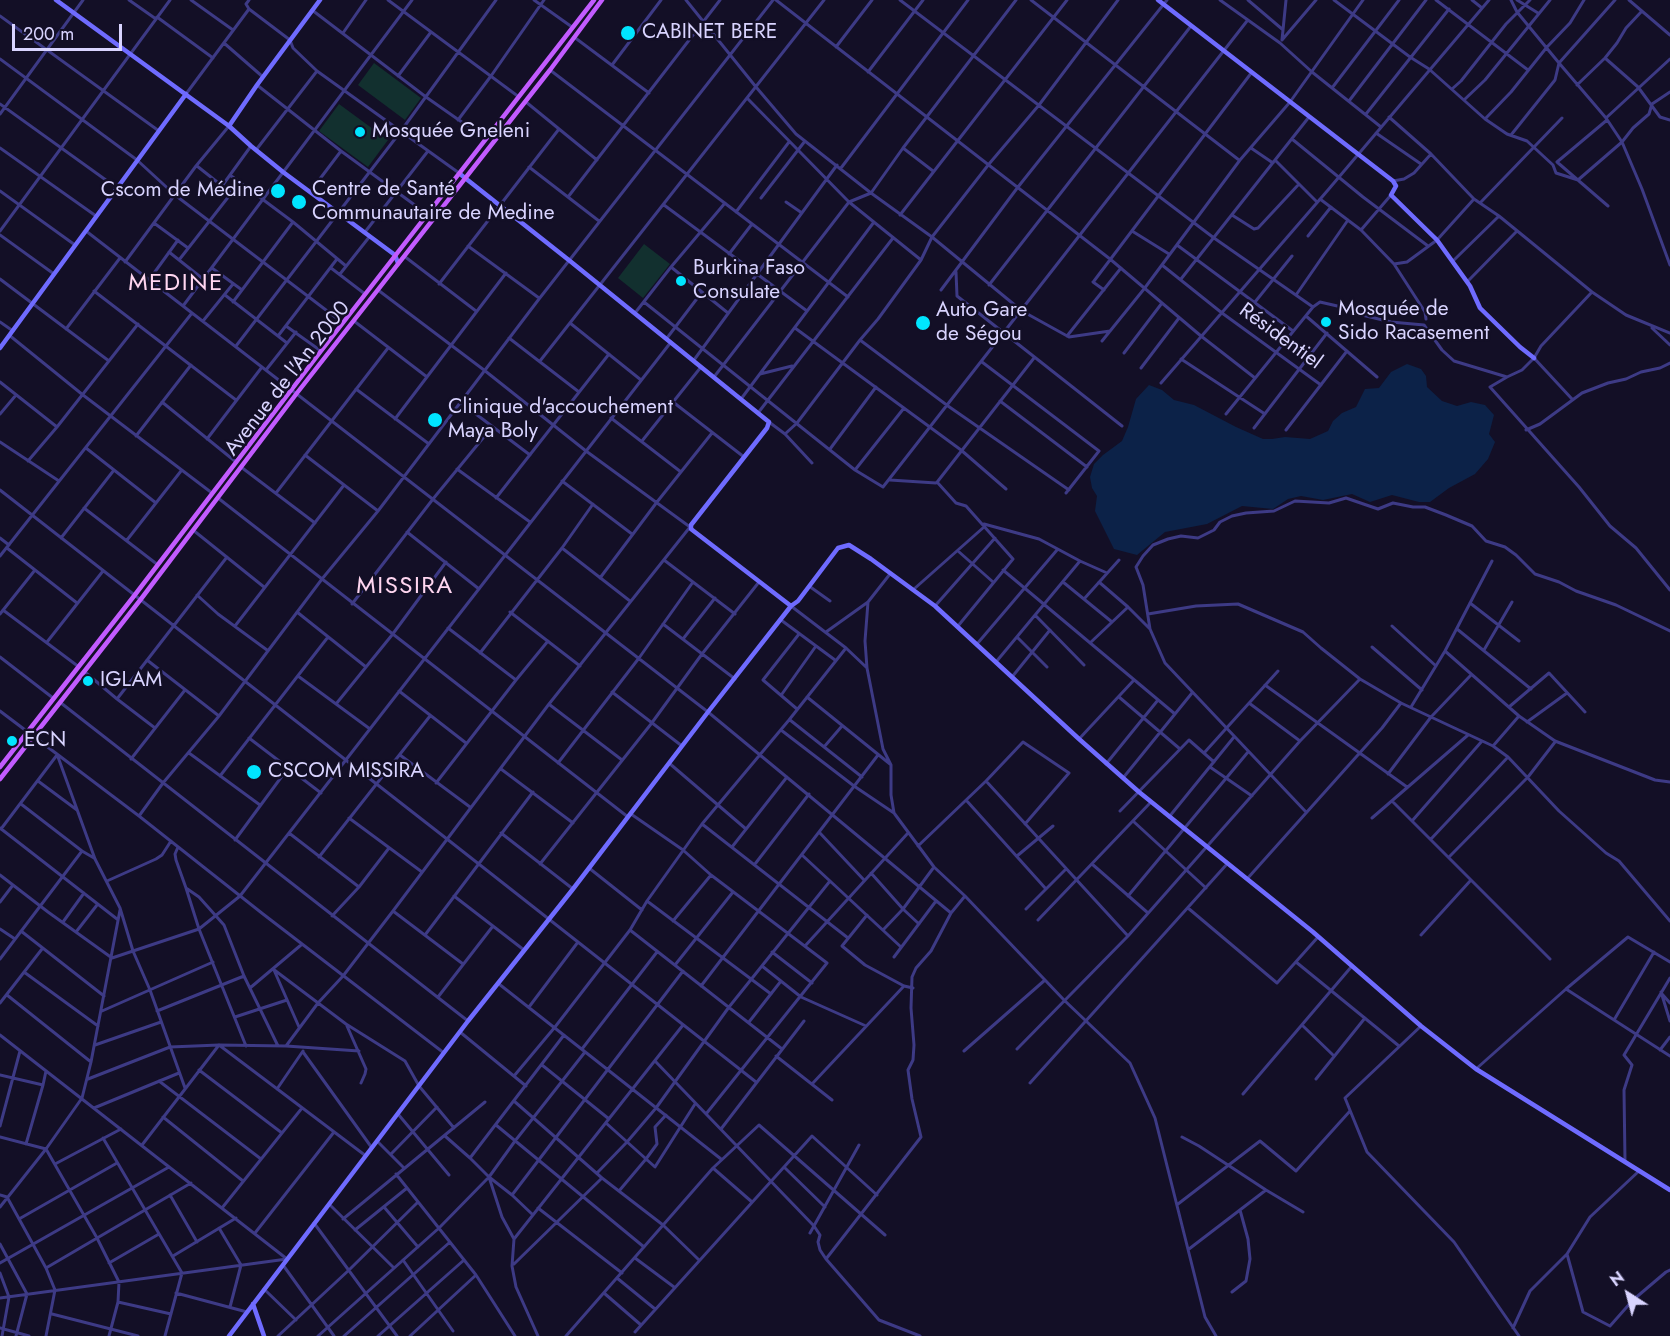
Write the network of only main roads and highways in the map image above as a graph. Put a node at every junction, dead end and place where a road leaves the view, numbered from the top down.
1 (56, 0) edge
2 (320, 0) edge
3 (594, 0) edge
4 (602, 0) edge
5 (1158, 0) edge
6 (1165, 2) edge
7 (186, 94) junction
8 (229, 126) junction
9 (462, 176) junction
10 (395, 255) junction
11 (398, 263) junction
12 (0, 348) edge
13 (1534, 358) road end
14 (792, 606) junction
15 (81, 669) junction
16 (0, 767) edge
17 (0, 779) edge
18 (1670, 1191) edge
19 (253, 1304) junction
20 (229, 1336) edge
21 (264, 1336) edge

1 - 7 main road
2 - 8 main road
3 - 9 main road, Avenue de l'An 2000
4 - 9 main road, Avenue de l'An 2000
5 - 6 main road
6 - 13 main road
7 - 8 main road
7 - 12 main road
8 - 10 main road
9 - 10 main road, Avenue de l'An 2000
9 - 11 main road, Avenue de l'An 2000
9 - 14 main road
10 - 11 main road
10 - 15 main road, Avenue de l'An 2000
11 - 15 main road, Avenue de l'An 2000
14 - 18 main road
14 - 19 main road
15 - 16 main road, Avenue de l'An 2000
15 - 17 main road, Avenue de l'An 2000
19 - 20 main road
19 - 21 main road

